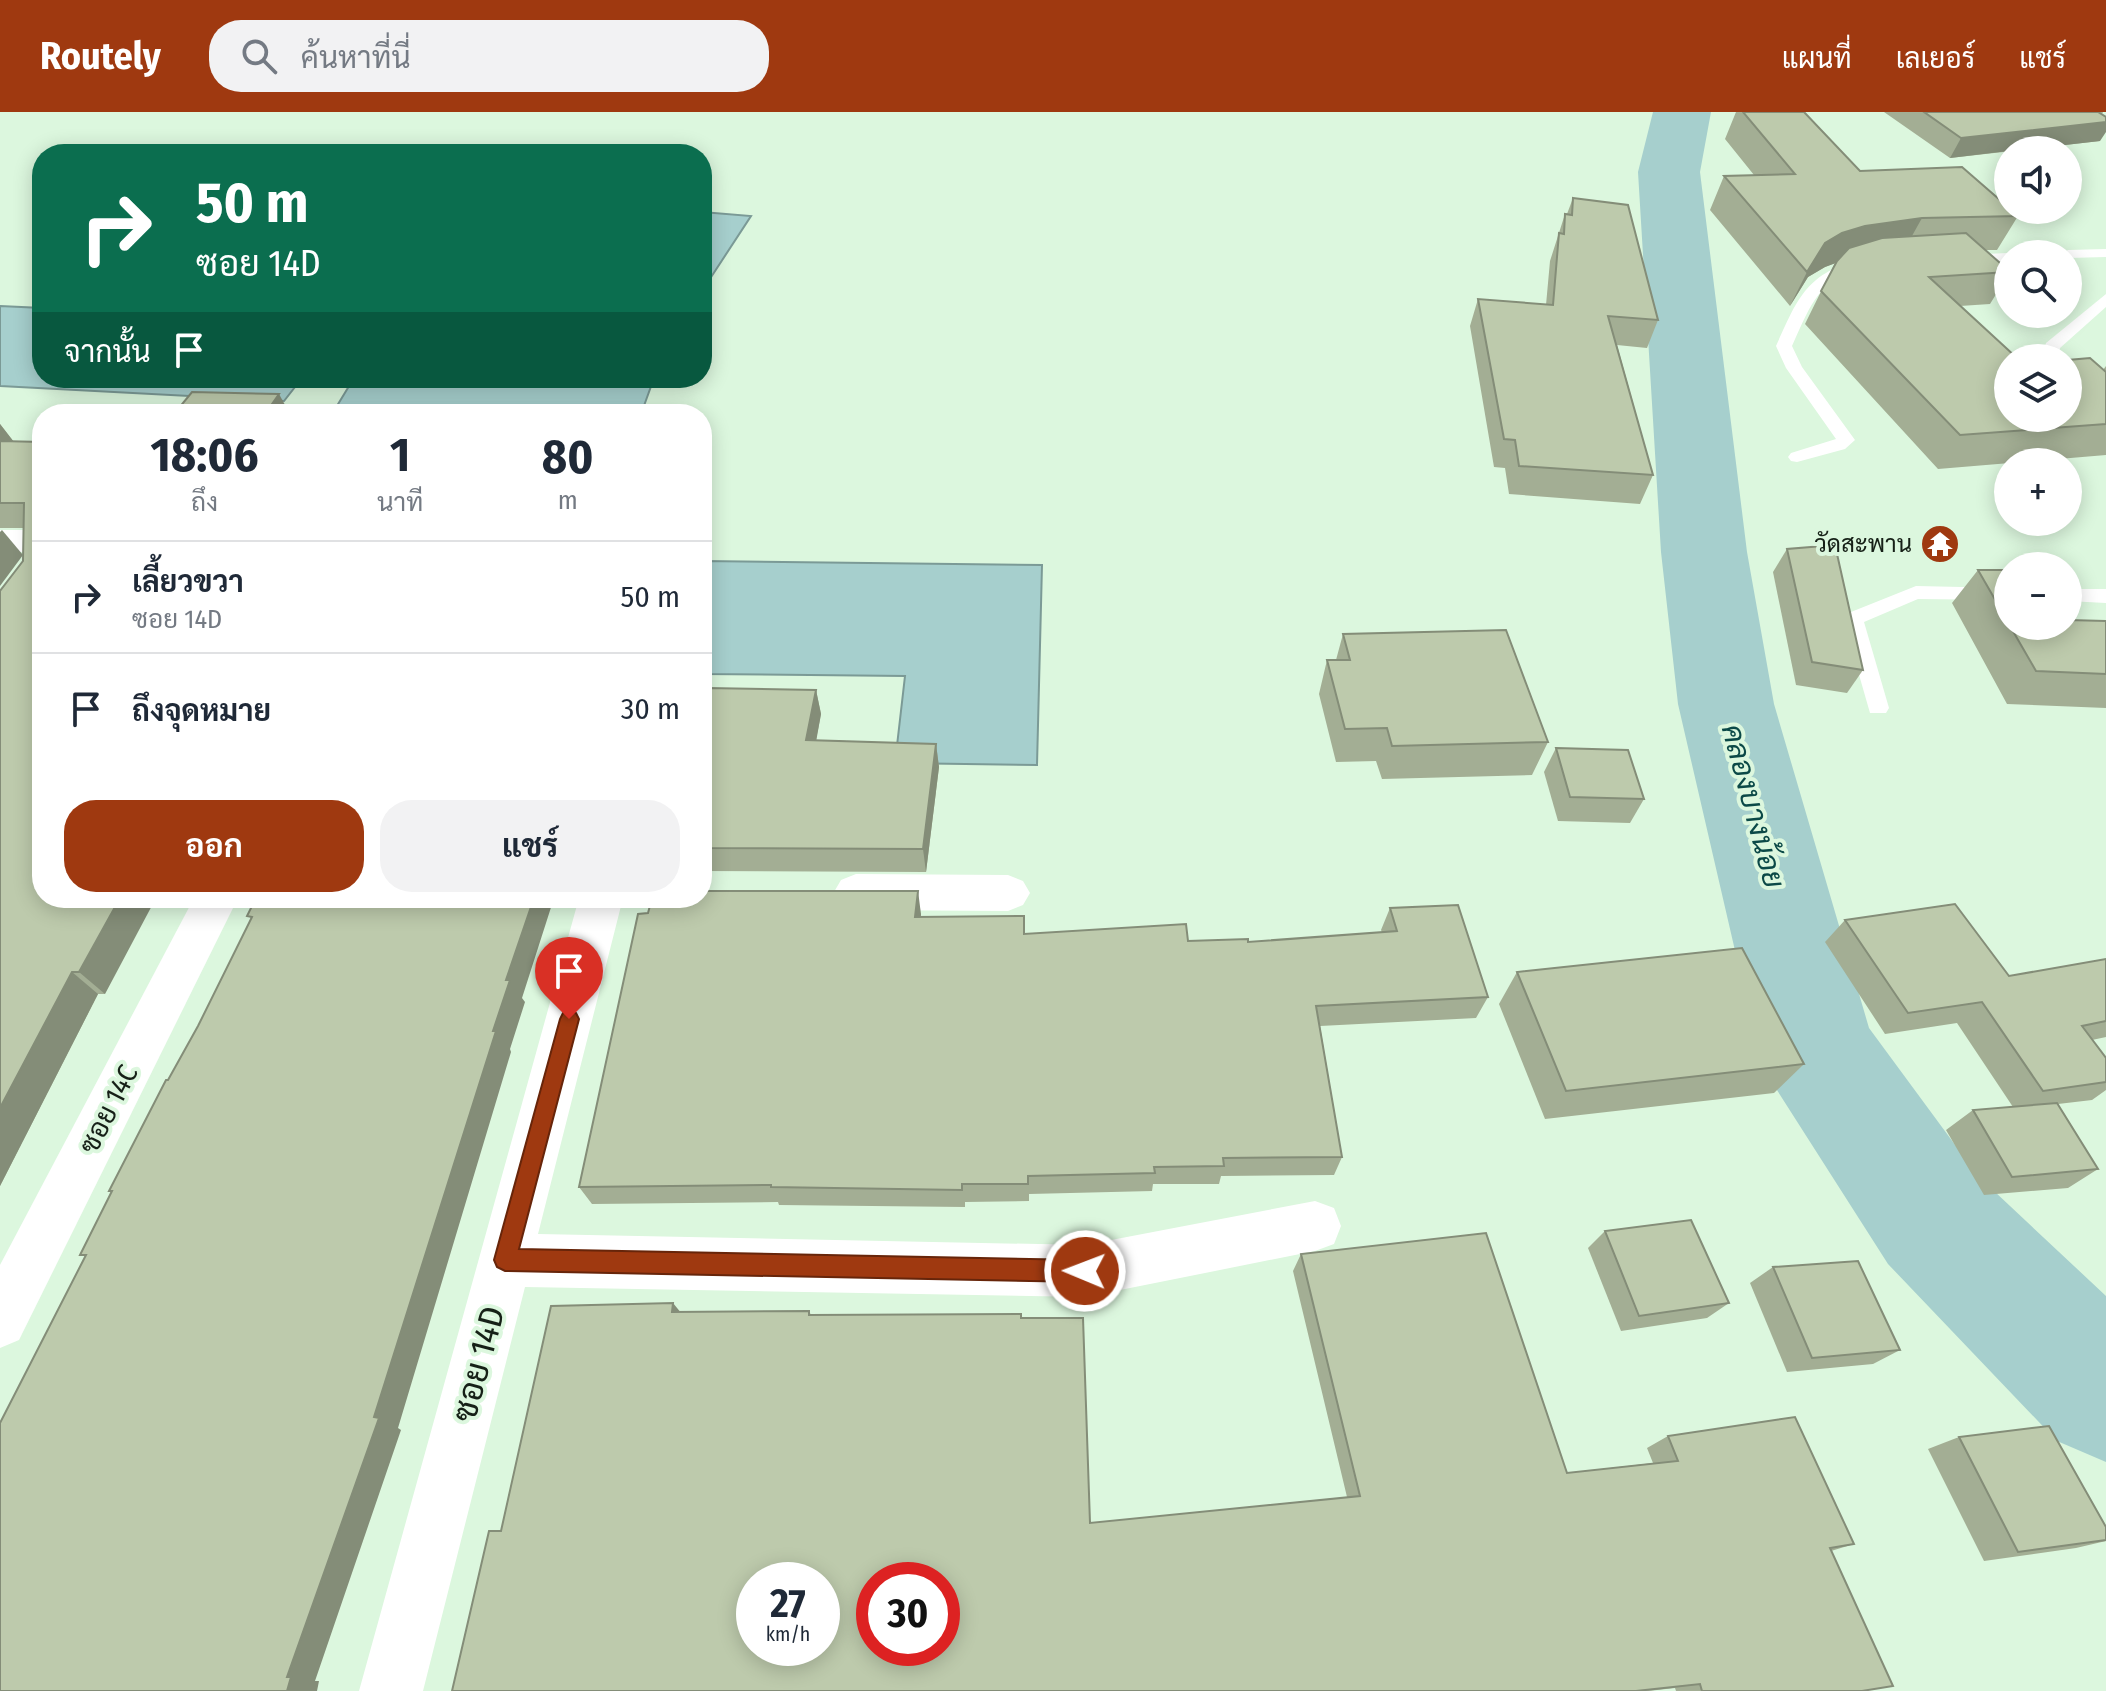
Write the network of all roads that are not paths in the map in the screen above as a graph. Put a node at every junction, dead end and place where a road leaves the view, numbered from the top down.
1 (2106, 253) edge
2 (2082, 254) edge
3 (1994, 258) edge
4 (1949, 260) edge
5 (1875, 263) edge
6 (2106, 299) edge
7 (2054, 344) edge
8 (1797, 457) dead end
9 (0, 541) edge
10 (32, 554) edge
11 (1994, 594) edge
12 (2082, 595) edge
13 (2106, 596) edge
14 (1878, 708) dead end
15 (809, 892) edge
16 (1008, 893) dead end
17 (211, 908) edge
18 (598, 908) edge
19 (1315, 1226) dead end
20 (505, 1260) junction
21 (0, 1321) edge
22 (391, 1691) edge

1 - 2 lane
3 - 4 lane
5 - 8 lane
6 - 7 lane
9 - 10 street
11 - 14 lane
12 - 13 lane
15 - 16 street
17 - 21 street, ซอย 14C
18 - 20 street, ซอย 14D
19 - 20 street
20 - 22 street, ซอย 14D

